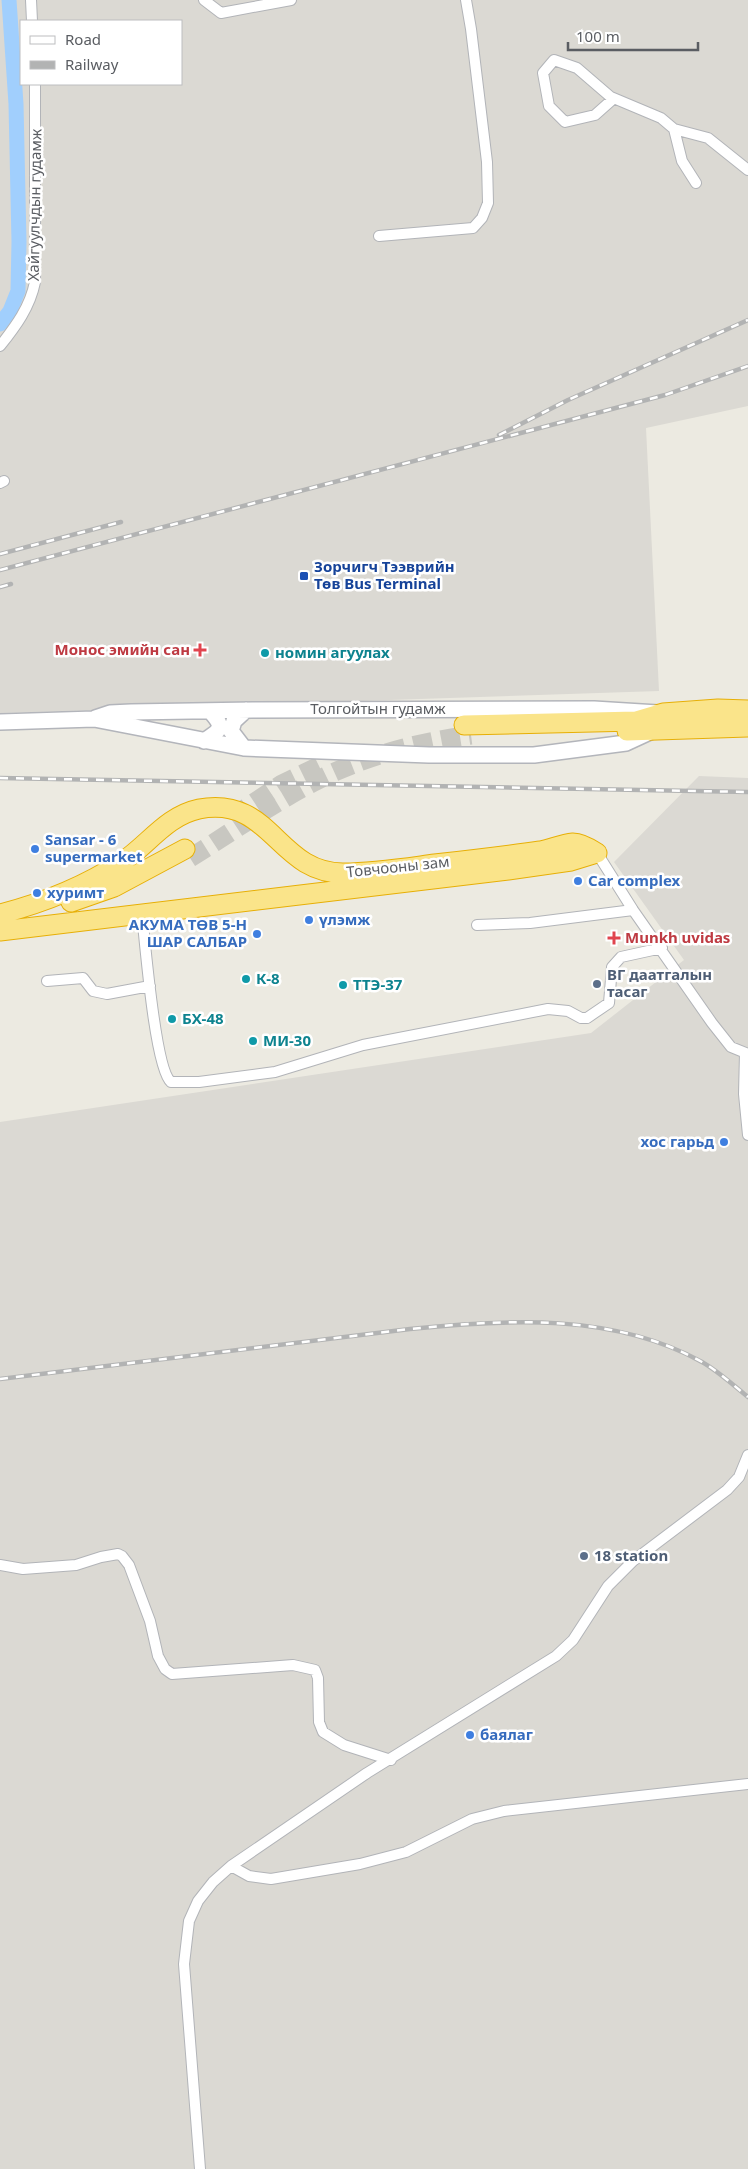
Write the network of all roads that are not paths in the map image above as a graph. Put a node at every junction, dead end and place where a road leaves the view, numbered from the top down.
1 (30, 0) edge
2 (204, 0) edge
3 (291, 0) edge
4 (466, 0) edge
5 (32, 20) edge
6 (36, 85) edge
7 (611, 97) junction
8 (674, 129) junction
9 (748, 170) edge
10 (696, 183) dead end
11 (379, 236) dead end
12 (0, 346) edge
13 (210, 710) junction
14 (246, 710) junction
15 (748, 710) edge
16 (663, 713) junction
17 (94, 719) junction
18 (0, 722) edge
19 (748, 727) edge
20 (652, 731) junction
21 (204, 741) junction
22 (244, 748) junction
23 (597, 853) junction
24 (22, 908) junction
25 (633, 910) junction
26 (0, 914) edge
27 (142, 914) junction
28 (477, 925) dead end
29 (41, 926) junction
30 (0, 931) edge
31 (662, 948) junction
32 (47, 981) dead end
33 (150, 986) junction
34 (746, 1053) edge
35 (748, 1135) edge
36 (748, 1455) edge
37 (0, 1565) edge
38 (391, 1760) junction
39 (748, 1784) edge
40 (231, 1866) junction
41 (200, 2169) edge

1 - 5 street
2 - 3 street
4 - 11 street
6 - 12 street, Хайгуулчдын гудамж
7 - 7 street
7 - 8 street
8 - 9 street
8 - 10 street
13 - 14 main road, Толгойтын гудамж
13 - 17 main road, Толгойтын гудамж
13 - 21 main road
14 - 16 main road, Толгойтын гудамж
14 - 22 main road
15 - 16 highway
16 - 20 highway
17 - 18 main road, Толгойтын гудамж
17 - 21 main road, Толгойтын гудамж
19 - 20 highway
20 - 22 main road, Толгойтын гудамж
21 - 22 main road, Толгойтын гудамж
23 - 24 highway, Товчооны зам
23 - 25 street
23 - 27 highway, Товчооны зам
24 - 26 highway, Товчооны зам
24 - 29 highway
25 - 28 street
25 - 31 street
27 - 29 highway, Товчооны зам
27 - 33 street
29 - 30 highway, Товчооны зам
31 - 33 street
31 - 34 street
32 - 33 street
34 - 35 street
36 - 38 street
37 - 38 street
38 - 40 street
39 - 40 street
40 - 41 street

